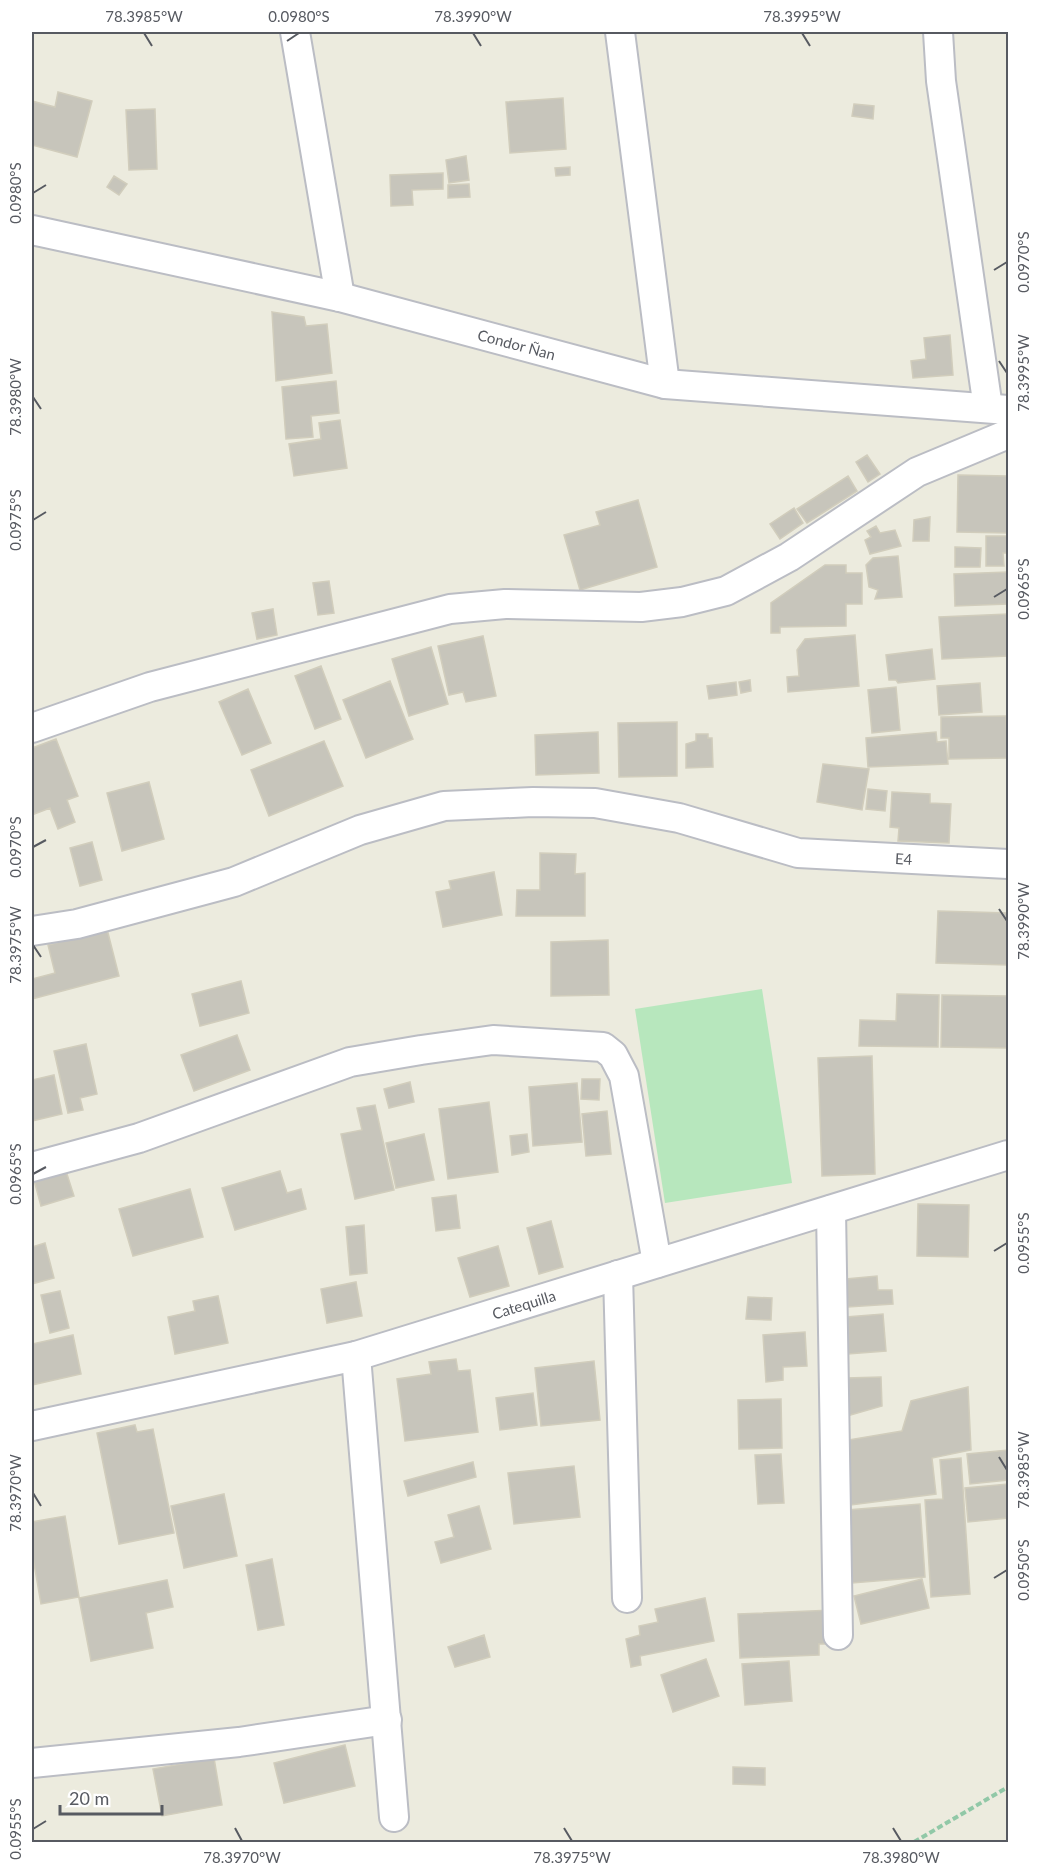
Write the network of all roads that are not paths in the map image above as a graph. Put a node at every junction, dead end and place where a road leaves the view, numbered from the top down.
1 (295, 32) edge
2 (620, 32) edge
3 (938, 32) edge
4 (32, 230) edge
5 (340, 297) junction
6 (665, 384) junction
7 (998, 409) edge
8 (1008, 434) edge
9 (32, 728) edge
10 (1008, 864) edge
11 (32, 931) edge
12 (1008, 1155) edge
13 (32, 1167) edge
14 (831, 1210) junction
15 (657, 1263) junction
16 (618, 1275) junction
17 (356, 1356) junction
18 (32, 1426) edge
19 (627, 1598) dead end
20 (838, 1635) dead end
21 (387, 1719) junction
22 (32, 1763) edge
23 (394, 1817) dead end

1 - 5 street
2 - 6 street
3 - 7 street
4 - 5 street, Condor Ñan
5 - 6 street, Condor Ñan
6 - 7 street, Condor Ñan
8 - 9 street
10 - 11 street, E4
12 - 14 street, Catequilla
13 - 15 street
14 - 15 street, Catequilla
14 - 20 street
15 - 16 street, Catequilla
16 - 17 street, Catequilla
16 - 19 street
17 - 18 street, Catequilla
17 - 21 street
21 - 22 street
21 - 23 street

